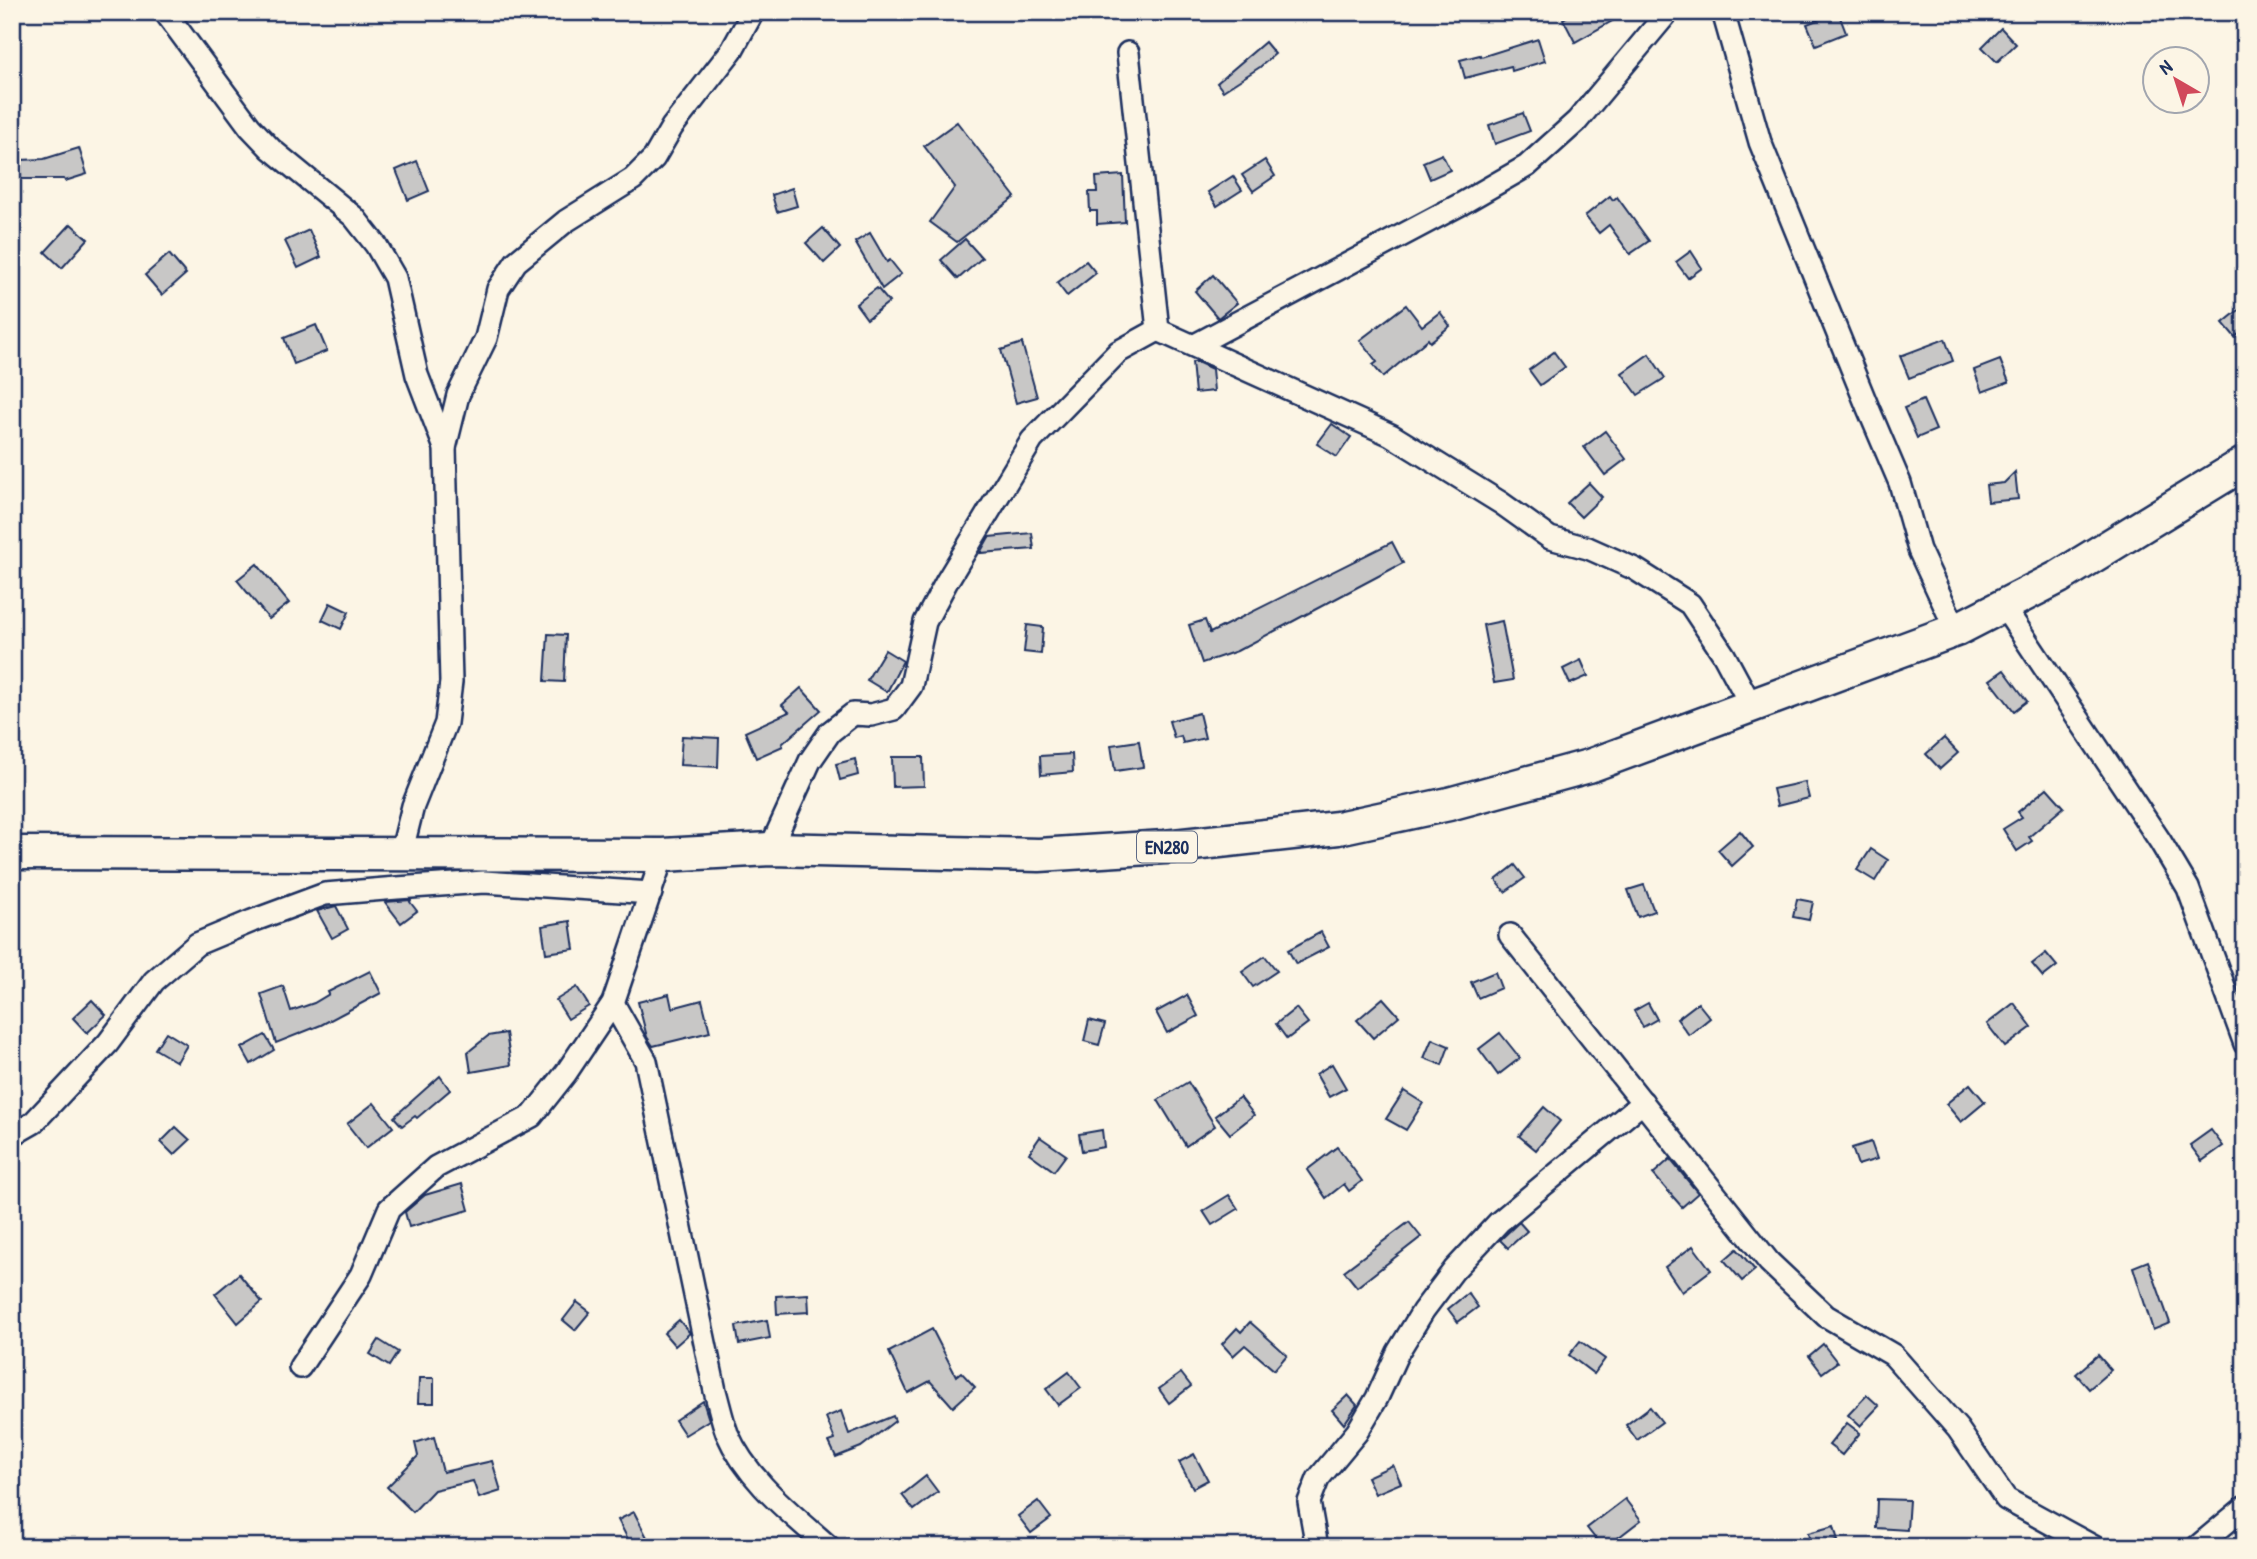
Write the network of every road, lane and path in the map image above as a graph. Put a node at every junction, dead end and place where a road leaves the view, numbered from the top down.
1 (164, 12) edge
2 (753, 12) edge
3 (1668, 12) edge
4 (1723, 12) edge
5 (1128, 53) dead end
6 (1158, 330) junction
7 (1195, 345) junction
8 (445, 448) junction
9 (2245, 463) edge
10 (2004, 607) junction
11 (1956, 630) junction
12 (1752, 707) junction
13 (770, 849) junction
14 (12, 853) edge
15 (401, 854) junction
16 (663, 855) junction
17 (651, 893) junction
18 (1510, 934) dead end
19 (613, 1003) junction
20 (2245, 1044) edge
21 (1643, 1102) junction
22 (12, 1135) edge
23 (300, 1367) dead end
24 (2245, 1507) edge
25 (829, 1547) edge
26 (1317, 1547) edge
27 (2094, 1547) edge
28 (2197, 1547) edge

1 - 8 street
2 - 8 street
3 - 7 street
4 - 11 street
5 - 6 street
6 - 7 street
6 - 13 street
7 - 12 street
8 - 15 street
9 - 10 main road, EN280
10 - 11 main road, EN280
10 - 20 street
11 - 12 main road, EN280
12 - 13 main road, EN280
13 - 16 main road, EN280
14 - 15 main road, EN280
15 - 16 main road, EN280
16 - 17 street
17 - 19 street
17 - 22 street
18 - 21 street
19 - 23 street
19 - 25 street
21 - 26 street
21 - 27 street
24 - 28 street

